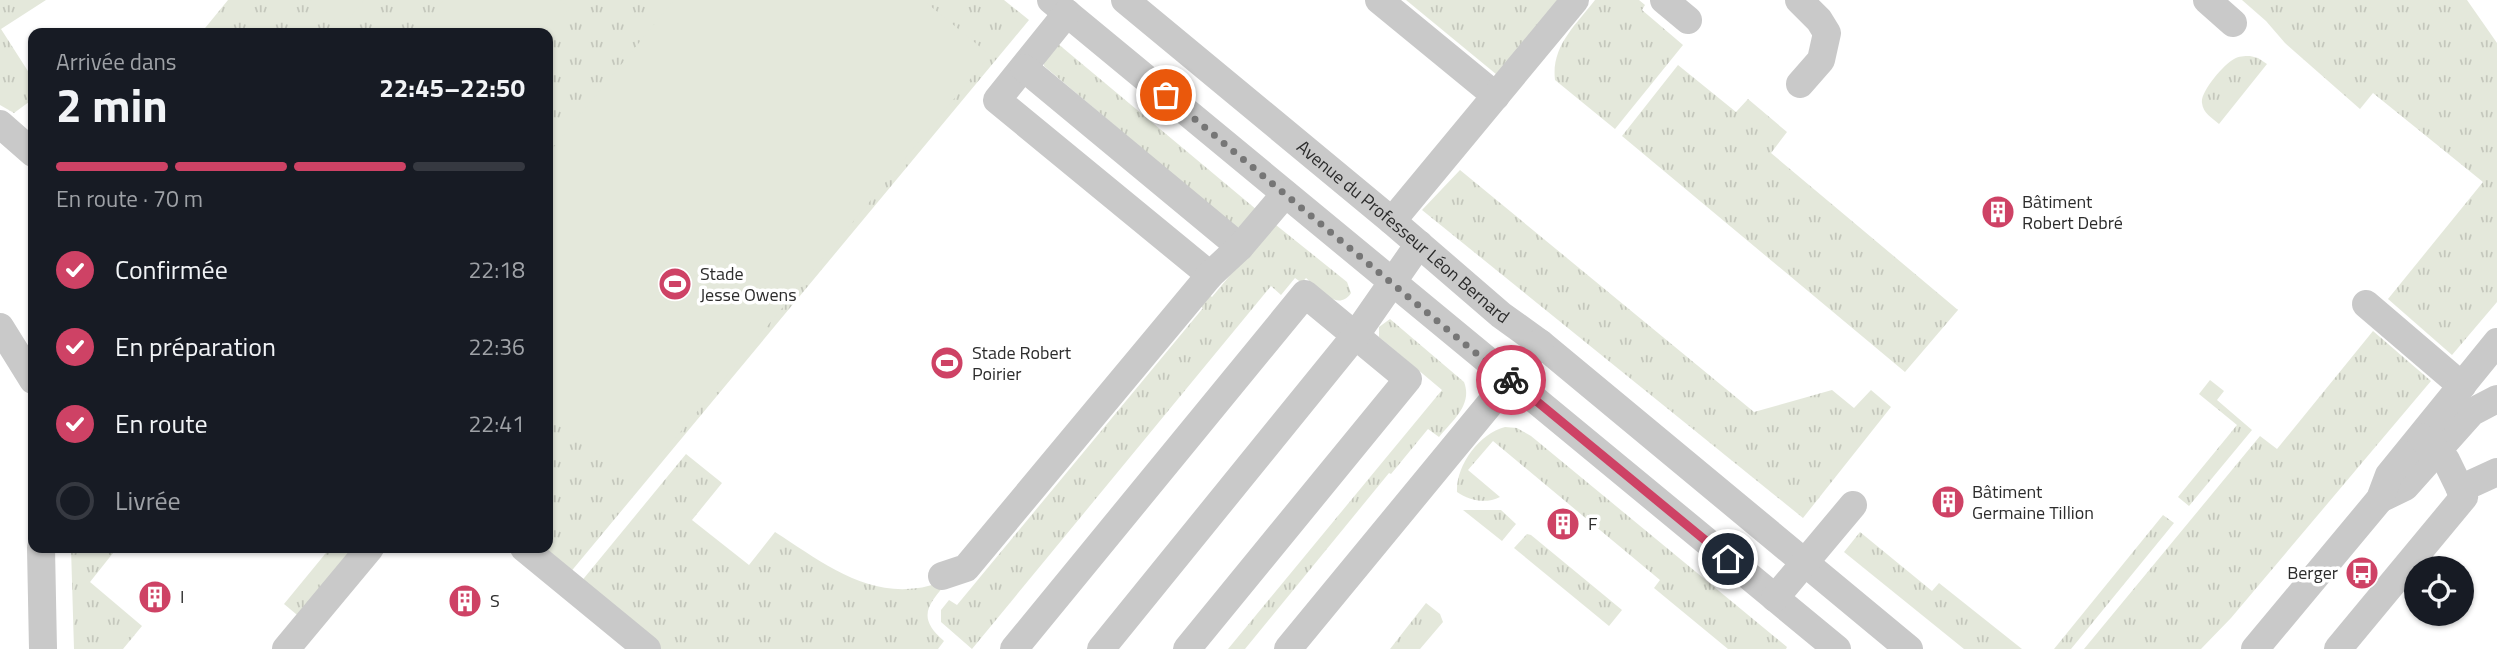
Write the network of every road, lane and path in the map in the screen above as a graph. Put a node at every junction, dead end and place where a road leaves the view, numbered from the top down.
1 (1125, 0) edge
2 (1379, 0) edge
3 (1575, 0) edge
4 (1664, 0) edge
5 (1799, 0) edge
6 (2207, 0) edge
7 (1059, 7) edge
8 (1688, 20) dead end
9 (2233, 23) dead end
10 (1024, 68) junction
11 (1800, 84) dead end
12 (1496, 96) junction
13 (0, 124) edge
14 (28, 149) edge
15 (1285, 194) junction
16 (1392, 221) junction
17 (1419, 244) junction
18 (1240, 247) junction
19 (1210, 275) junction
20 (1393, 282) junction
21 (2366, 304) dead end
22 (0, 327) edge
23 (1355, 336) junction
24 (2497, 342) edge
25 (1540, 343) junction
26 (28, 372) edge
27 (1510, 379) junction
28 (2462, 386) junction
29 (2497, 399) edge
30 (2429, 444) junction
31 (2497, 472) edge
32 (2460, 489) junction
33 (1853, 505) dead end
34 (41, 553) edge
35 (366, 553) edge
36 (530, 553) edge
37 (1805, 563) junction
38 (942, 576) dead end
39 (1775, 598) junction
40 (1863, 611) junction
41 (1829, 647) edge
42 (43, 649) edge
43 (286, 649) edge
44 (648, 649) edge
45 (1014, 649) edge
46 (1101, 649) edge
47 (1187, 649) edge
48 (1288, 649) edge
49 (1909, 649) edge
50 (2255, 649) edge
51 (2338, 649) edge

1 - 16 street, Avenue du Professeur Léon Bernard
2 - 12 street
3 - 12 street
4 - 8 street
5 - 11 street
6 - 9 street
7 - 10 street
7 - 15 street
10 - 18 street
10 - 19 street
12 - 16 street
13 - 14 street
15 - 18 street
15 - 20 street
16 - 17 street, Avenue du Professeur Léon Bernard
17 - 20 street
17 - 25 street, Avenue du Professeur Léon Bernard
18 - 19 street
19 - 38 street
20 - 23 street
20 - 27 street
21 - 28 street
22 - 26 street
23 - 45 street
23 - 46 street
23 - 47 street
24 - 28 street
25 - 27 street
25 - 37 street, Avenue du Professeur Léon Bernard
27 - 39 street
27 - 48 street
28 - 30 street
29 - 30 street
30 - 32 street
30 - 50 street
31 - 32 street
32 - 51 street
33 - 37 street
34 - 42 street
35 - 43 street
36 - 44 street
37 - 39 street
37 - 40 street, Avenue du Professeur Léon Bernard
39 - 41 street
40 - 41 street
40 - 49 street, Avenue du Professeur Léon Bernard

